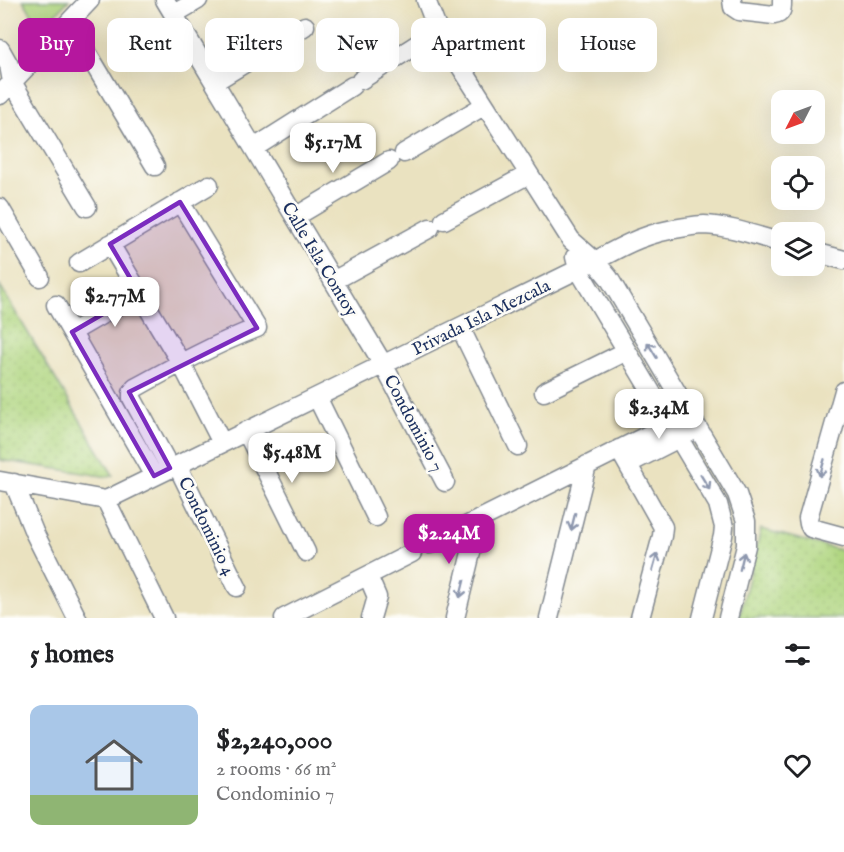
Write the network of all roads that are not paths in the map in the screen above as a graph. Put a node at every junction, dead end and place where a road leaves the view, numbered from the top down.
1 (90, 0) edge
2 (198, 0) edge
3 (426, 0) edge
4 (732, 0) edge
5 (782, 0) edge
6 (169, 7) edge
7 (73, 18) edge
8 (433, 18) edge
9 (0, 49) edge
10 (411, 49) edge
11 (95, 66) edge
12 (22, 72) edge
13 (230, 72) edge
14 (464, 72) edge
15 (214, 82) junction
16 (6, 89) edge
17 (485, 105) junction
18 (254, 148) junction
19 (154, 166) dead end
20 (529, 174) junction
21 (209, 185) dead end
22 (180, 202) junction
23 (87, 207) dead end
24 (0, 208) edge
25 (295, 217) junction
26 (571, 240) junction
27 (771, 240) edge
28 (110, 244) junction
29 (825, 255) edge
30 (844, 260) edge
31 (595, 261) junction
32 (79, 263) dead end
33 (578, 269) junction
34 (40, 277) dead end
35 (333, 281) junction
36 (139, 293) junction
37 (56, 305) dead end
38 (460, 327) junction
39 (72, 332) junction
40 (627, 351) junction
41 (181, 363) junction
42 (383, 364) junction
43 (844, 391) edge
44 (544, 392) dead end
45 (317, 396) junction
46 (694, 421) junction
47 (246, 431) junction
48 (675, 431) junction
49 (222, 443) junction
50 (518, 446) dead end
51 (624, 457) junction
52 (587, 465) junction
53 (167, 470) junction
54 (7, 482) edge
55 (445, 482) dead end
56 (106, 500) junction
57 (376, 517) dead end
58 (479, 520) junction
59 (844, 537) edge
60 (430, 544) dead end
61 (306, 552) dead end
62 (412, 553) dead end
63 (368, 576) junction
64 (237, 586) dead end
65 (77, 618) edge
66 (164, 618) edge
67 (284, 618) edge
68 (371, 618) edge
69 (455, 618) edge
70 (549, 618) edge
71 (640, 618) edge
72 (702, 618) edge
73 (728, 618) edge

1 - 7 street
2 - 6 street
3 - 8 street
4 - 5 street
6 - 15 street, Calle Isla Contoy
9 - 16 street
10 - 18 street
11 - 19 street
12 - 16 street
13 - 15 street
14 - 17 street
15 - 18 street, Calle Isla Contoy
16 - 23 street
17 - 20 street
17 - 25 street
18 - 25 street, Calle Isla Contoy
20 - 26 street
20 - 35 street
21 - 22 street
22 - 28 street
22 - 41 street
24 - 34 street
25 - 35 street, Calle Isla Contoy
26 - 31 street
26 - 33 street
27 - 31 street, Privada Isla Mezcala
28 - 32 street
28 - 36 street
29 - 30 street
31 - 33 street, Privada Isla Mezcala
46 -> 31 street
33 - 38 street, Privada Isla Mezcala
33 - 40 street
35 - 42 street, Calle Isla Contoy
36 - 39 street
36 - 41 street
37 - 39 street
38 - 42 street, Privada Isla Mezcala
38 - 50 street
39 - 53 street
40 - 44 street
40 - 48 street
41 - 49 street
41 - 53 street
42 - 45 street, Privada Isla Mezcala
42 - 55 street, Condominio 7
43 -> 59 street
45 - 47 street, Privada Isla Mezcala
45 - 57 street
46 - 48 street
73 -> 46 street
47 - 49 street, Privada Isla Mezcala
47 - 61 street
48 - 51 street
48 -> 72 street
49 - 53 street, Privada Isla Mezcala
51 - 52 street
71 -> 51 street
52 - 58 street
52 -> 70 street
53 - 56 street, Privada Isla Mezcala
53 - 64 street, Condominio 4
54 - 56 street
54 - 65 street
56 - 66 street
58 - 60 street
58 -> 69 street
62 - 63 street
63 - 67 street
63 - 68 street

